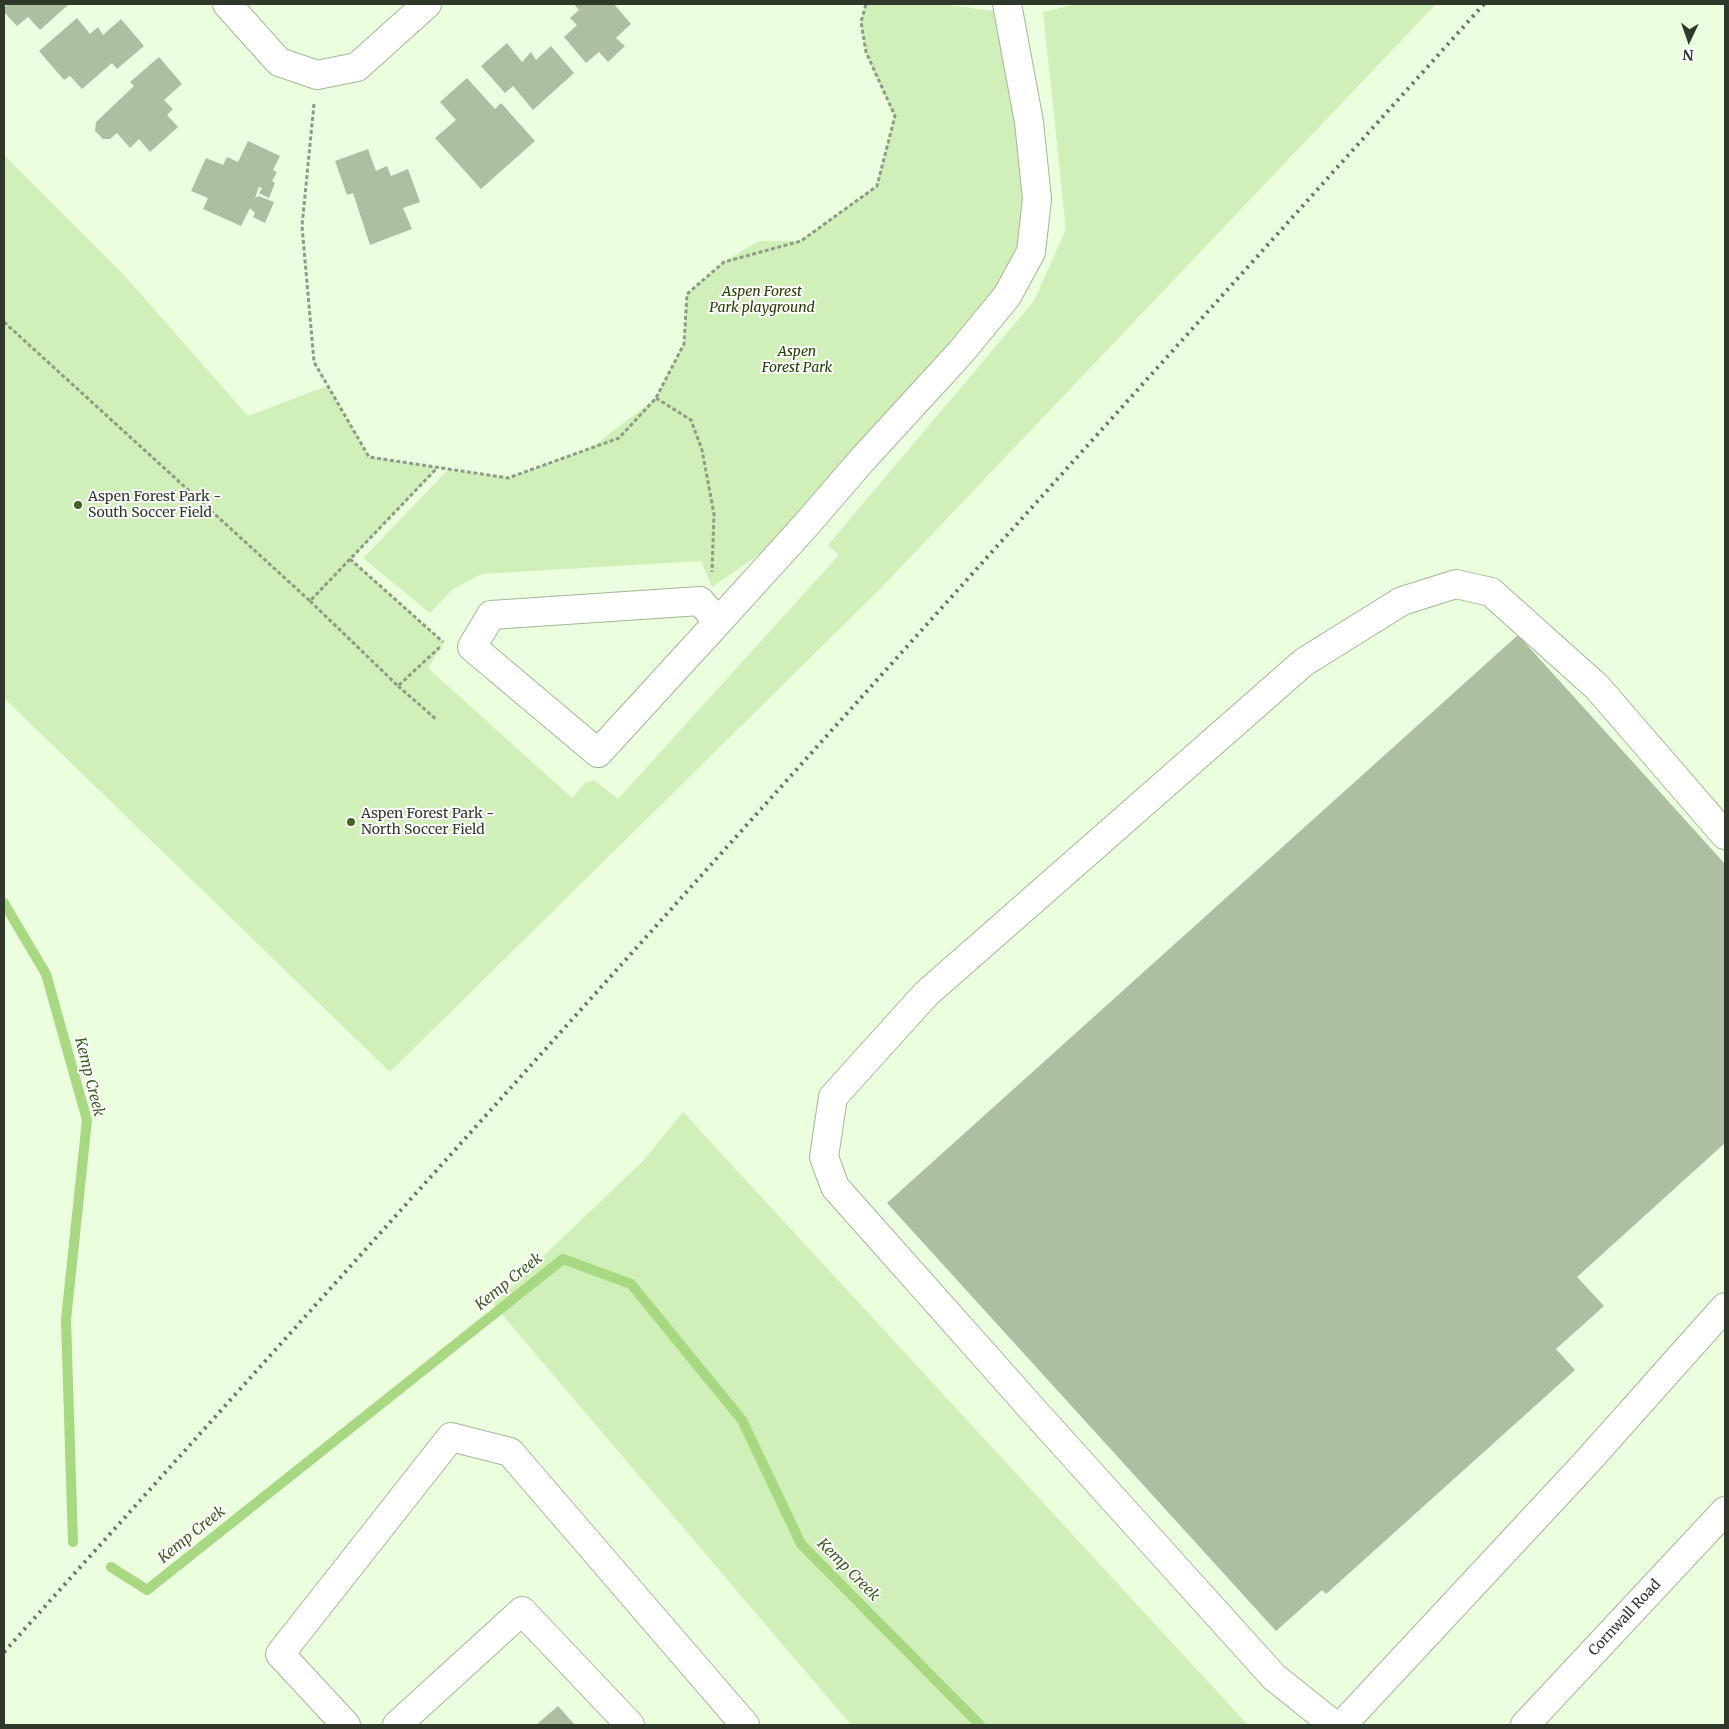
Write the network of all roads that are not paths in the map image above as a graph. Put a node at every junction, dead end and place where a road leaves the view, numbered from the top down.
1 (227, 4) edge
2 (427, 4) edge
3 (1007, 4) edge
4 (718, 622) junction
5 (1725, 835) edge
6 (1725, 1307) edge
7 (1725, 1512) edge
8 (346, 1725) edge
9 (397, 1725) edge
10 (630, 1725) edge
11 (746, 1725) edge
12 (1334, 1725) edge
13 (1342, 1725) edge
14 (1525, 1725) edge

1 - 2 street
3 - 4 street
4 - 4 street
5 - 12 street
6 - 13 street
7 - 14 street, Cornwall Road
8 - 11 street
9 - 10 street

